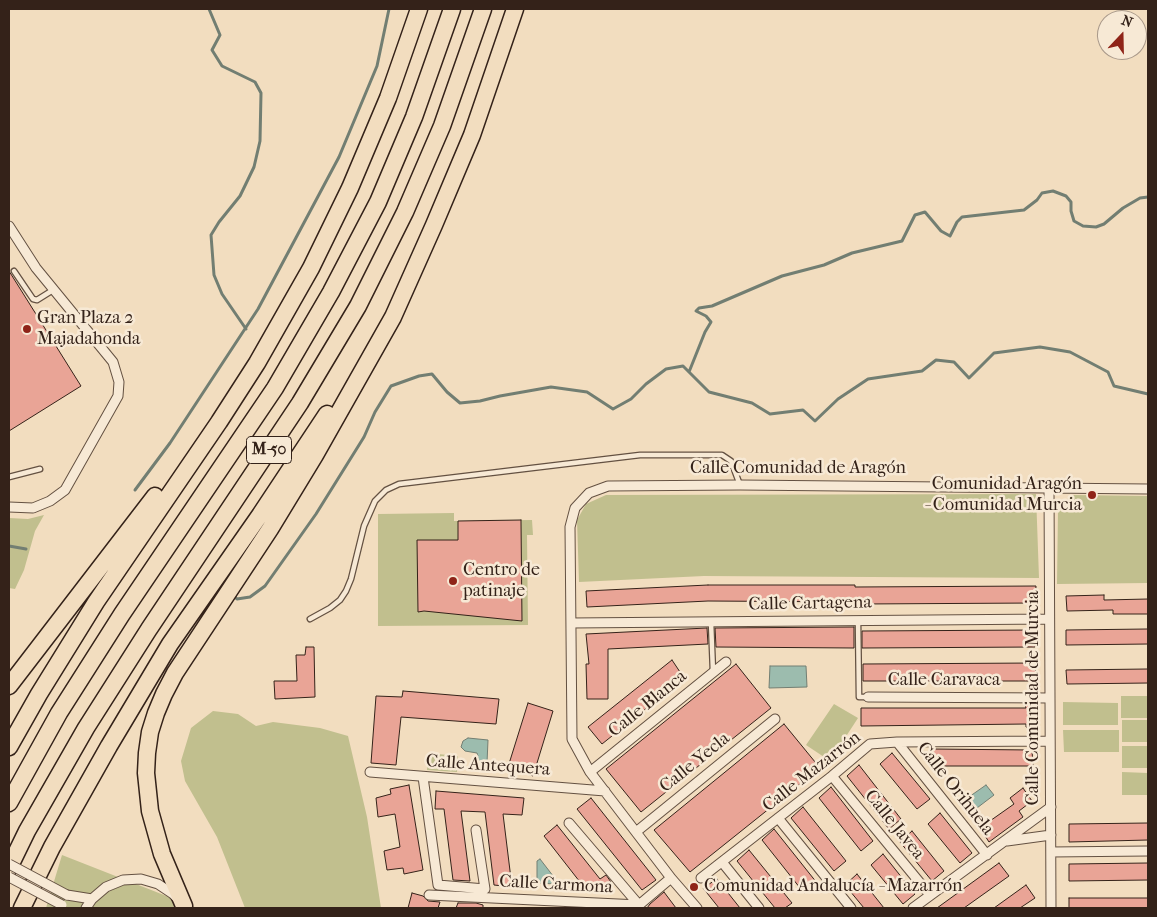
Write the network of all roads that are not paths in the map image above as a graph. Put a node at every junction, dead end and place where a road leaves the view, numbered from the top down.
1 (419, 9) edge
2 (452, 9) edge
3 (483, 9) edge
4 (515, 9) edge
5 (434, 225) junction
6 (9, 226) edge
7 (14, 270) dead end
8 (300, 287) junction
9 (53, 290) junction
10 (40, 469) dead end
11 (9, 477) edge
12 (740, 484) junction
13 (1049, 488) junction
14 (1148, 489) edge
15 (9, 506) edge
16 (310, 619) dead end
17 (1049, 619) junction
18 (858, 620) junction
19 (711, 622) junction
20 (571, 623) junction
21 (726, 662) dead end
22 (713, 672) junction
23 (9, 686) edge
24 (868, 697) joint
25 (1050, 698) junction
26 (775, 719) dead end
27 (1050, 741) junction
28 (897, 742) junction
29 (9, 747) edge
30 (370, 772) dead end
31 (590, 772) junction
32 (832, 776) junction
33 (423, 777) junction
34 (605, 791) junction
35 (9, 803) edge
36 (1051, 807) junction
37 (778, 818) junction
38 (569, 823) dead end
39 (476, 830) dead end
40 (636, 832) junction
41 (1051, 835) junction
42 (1006, 841) junction
43 (1148, 851) edge
44 (1051, 852) junction
45 (987, 855) junction
46 (722, 862) junction
47 (9, 866) edge
48 (9, 877) edge
49 (671, 878) junction
50 (701, 878) dead end
51 (429, 895) dead end
52 (930, 895) junction
53 (92, 899) junction
54 (65, 906) edge
55 (639, 907) edge
56 (22, 908) edge
57 (86, 908) edge
58 (183, 908) edge
59 (697, 908) edge
60 (759, 908) edge
61 (851, 908) edge
62 (913, 908) edge
63 (1051, 908) edge

1 - 8 highway
2 - 35 highway, M-50
3 - 47 highway, M-50
4 - 5 highway
5 - 56 highway
5 - 58 highway
6 - 9 street
7 - 9 lane
8 - 23 highway
8 - 29 highway
9 - 15 street
10 - 11 lane
12 - 13 street, Calle Comunidad de Aragón
12 - 16 lane
12 - 20 street, Calle Comunidad de Aragón
13 - 14 street, Calle Comunidad de Aragón
13 - 17 street, Calle Comunidad de Murcia
17 - 18 street, Calle Cartagena
17 - 25 street, Calle Comunidad de Murcia
18 - 19 street, Calle Cartagena
18 - 24 lane
19 - 20 street, Calle Cartagena
19 - 22 lane
20 - 31 street
21 - 22 street, Calle Blanca
22 - 31 street, Calle Blanca
24 - 25 street, Calle Caravaca
25 - 27 street, Calle Comunidad de Murcia
26 - 40 street, Calle Yecla
27 - 28 street, Calle Mazarrón
27 - 36 street, Calle Comunidad de Murcia
28 - 32 street, Calle Mazarrón
28 - 45 street, Calle Orihuela
30 - 33 street, Calle Antequera
31 - 34 street
32 - 37 street, Calle Mazarrón
32 - 52 street, Calle Javea
33 - 34 street, Calle Antequera
33 - 39 street
34 - 40 street
36 - 41 street, Calle Comunidad de Murcia
36 - 42 street
37 - 46 street, Calle Mazarrón
37 - 61 street
38 - 55 street
40 - 49 street
41 - 42 street
41 - 44 street, Calle Comunidad de Murcia
42 - 45 street
43 - 44 street
44 - 63 street, Calle Comunidad de Murcia
45 - 52 street
46 - 50 street, Calle Mazarrón
46 - 60 street
47 - 53 street, bridge
48 - 54 street, bridge
49 - 55 street
49 - 59 street
51 - 55 street, Calle Carmona
52 - 62 street
53 - 57 street
53 - 58 street

